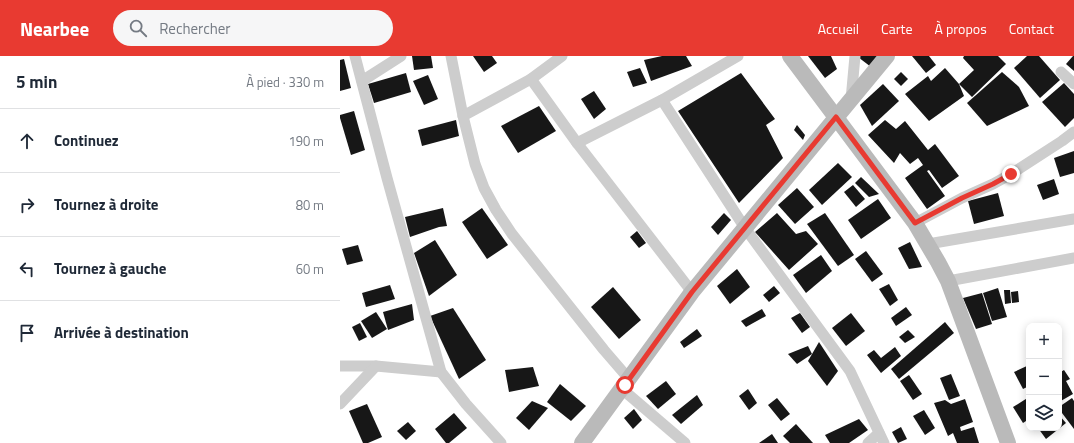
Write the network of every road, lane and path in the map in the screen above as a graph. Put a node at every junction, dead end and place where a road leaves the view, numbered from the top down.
1 (355, 56) edge
2 (401, 56) edge
3 (451, 56) edge
4 (562, 56) edge
5 (738, 56) edge
6 (790, 56) edge
7 (855, 56) edge
8 (888, 56) edge
9 (1062, 72) dead end
10 (531, 79) junction
11 (362, 81) junction
12 (1074, 84) edge
13 (662, 100) junction
14 (851, 100) junction
15 (464, 116) junction
16 (836, 117) junction
17 (1074, 132) edge
18 (577, 143) junction
19 (1074, 219) edge
20 (915, 223) junction
21 (745, 228) junction
22 (928, 244) junction
23 (1074, 258) edge
24 (948, 281) junction
25 (692, 292) junction
26 (340, 366) edge
27 (376, 366) junction
28 (441, 372) junction
29 (626, 384) junction
30 (340, 404) edge
31 (882, 438) edge
32 (501, 443) edge
33 (582, 443) edge
34 (685, 443) edge
35 (868, 443) edge
36 (1008, 443) edge

1 - 11 street
2 - 11 street
3 - 15 street
4 - 10 street
5 - 13 street
6 - 16 street
7 - 14 street
8 - 14 street
9 - 12 street
10 - 15 street
10 - 18 street
11 - 28 street
13 - 18 street
13 - 21 street
14 - 16 street
15 - 29 street
16 - 20 street
16 - 21 street
17 - 20 street
18 - 25 street
19 - 22 street
20 - 22 street
21 - 25 street
21 - 31 street
22 - 24 street
23 - 24 street
24 - 36 street
25 - 29 street
26 - 27 street
27 - 28 street
27 - 30 street
28 - 32 street
29 - 33 street
29 - 34 street
31 - 35 street

